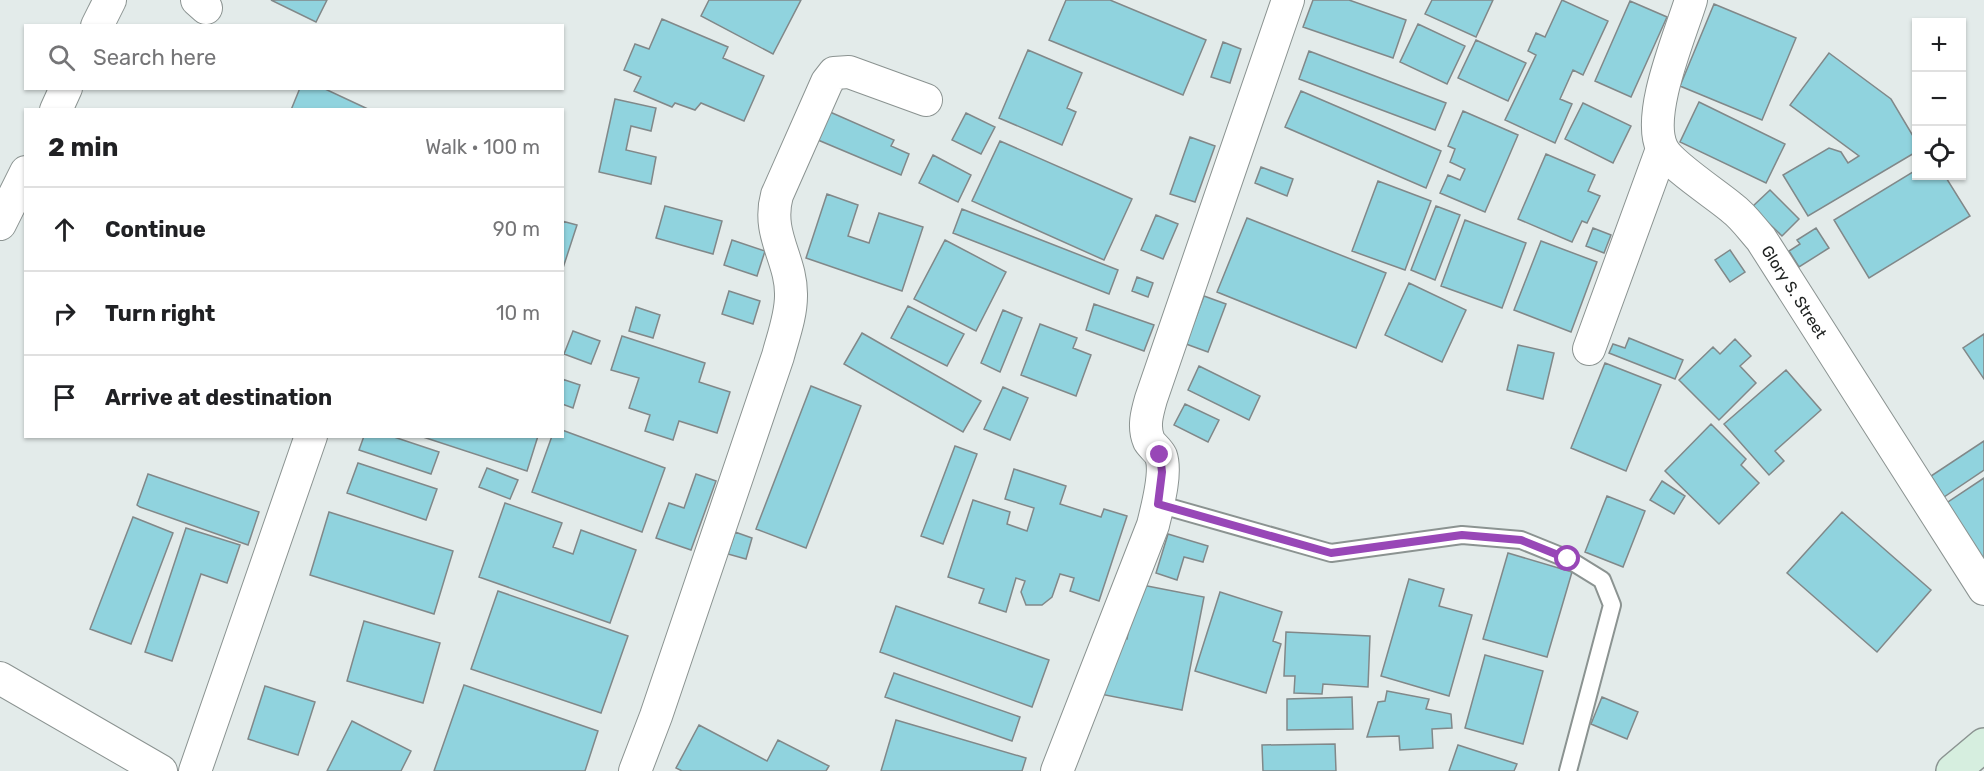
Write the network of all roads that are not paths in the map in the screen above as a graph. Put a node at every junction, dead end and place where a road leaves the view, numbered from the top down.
1 (110, 0) edge
2 (1288, 0) edge
3 (1691, 0) edge
4 (98, 24) edge
5 (65, 90) edge
6 (926, 100) dead end
7 (57, 108) edge
8 (1662, 150) junction
9 (24, 176) edge
10 (0, 224) edge
11 (1589, 349) dead end
12 (310, 438) edge
13 (1158, 504) junction
14 (1984, 589) edge
15 (0, 678) edge
16 (1984, 745) edge
17 (161, 771) edge
18 (195, 771) edge
19 (635, 771) edge
20 (1057, 771) edge
21 (1568, 771) edge
22 (1953, 771) edge

1 - 4 street
2 - 13 street
3 - 8 street
5 - 7 street
6 - 19 street
8 - 11 street
8 - 14 street, Glory S. Street
9 - 10 street
12 - 18 street
13 - 20 street
13 - 21 lane
15 - 17 street
16 - 22 street

